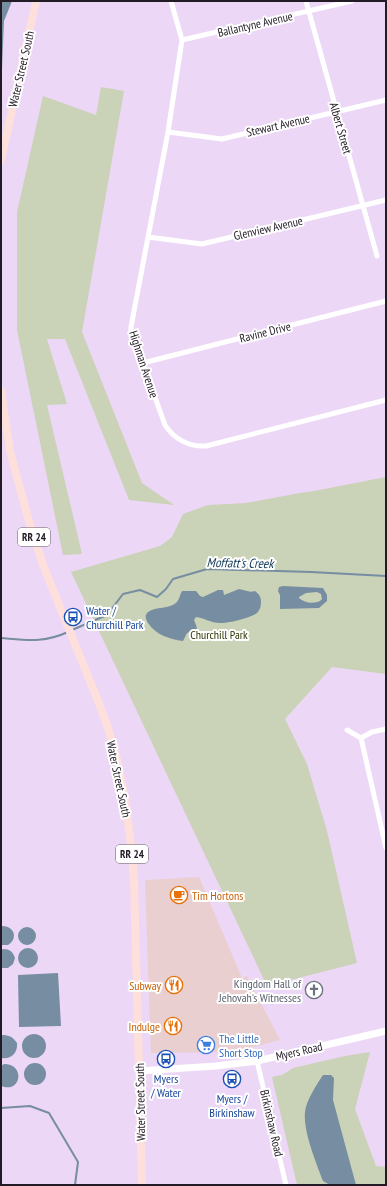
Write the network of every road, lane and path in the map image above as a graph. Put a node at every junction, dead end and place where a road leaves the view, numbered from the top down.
1 (36, 1) edge
2 (171, 1) edge
3 (306, 1) edge
4 (352, 1) edge
5 (309, 11) junction
6 (182, 40) junction
7 (386, 100) edge
8 (337, 111) junction
9 (168, 132) junction
10 (1, 160) edge
11 (386, 200) edge
12 (363, 205) junction
13 (148, 237) junction
14 (377, 256) dead end
15 (386, 301) edge
16 (143, 363) junction
17 (1, 391) edge
18 (386, 400) edge
19 (386, 729) edge
20 (348, 730) dead end
21 (361, 738) junction
22 (386, 848) edge
23 (386, 1031) edge
24 (257, 1061) junction
25 (139, 1071) junction
26 (142, 1185) edge
27 (286, 1185) edge

1 - 10 main road, Water Street South
2 - 6 street, Highman Avenue
3 - 5 street, Albert Street
4 - 5 street, Ballantyne Avenue
5 - 6 street, Ballantyne Avenue
5 - 8 street, Albert Street
6 - 9 street, Highman Avenue
7 - 8 street, Stewart Avenue
8 - 9 street, Stewart Avenue
8 - 12 street, Albert Street
9 - 13 street, Highman Avenue
11 - 12 street, Glenview Avenue
12 - 13 street, Glenview Avenue
12 - 14 street, Albert Street
13 - 16 street, Highman Avenue
15 - 16 street, Ravine Drive
16 - 18 street, Highman Avenue
17 - 25 main road, Water Street South / RR 24
19 - 21 street
20 - 21 street
21 - 22 street
23 - 24 main road, Myers Road
24 - 25 main road, Myers Road
24 - 27 street, Birkinshaw Road
25 - 26 main road, Water Street South / RR 24

